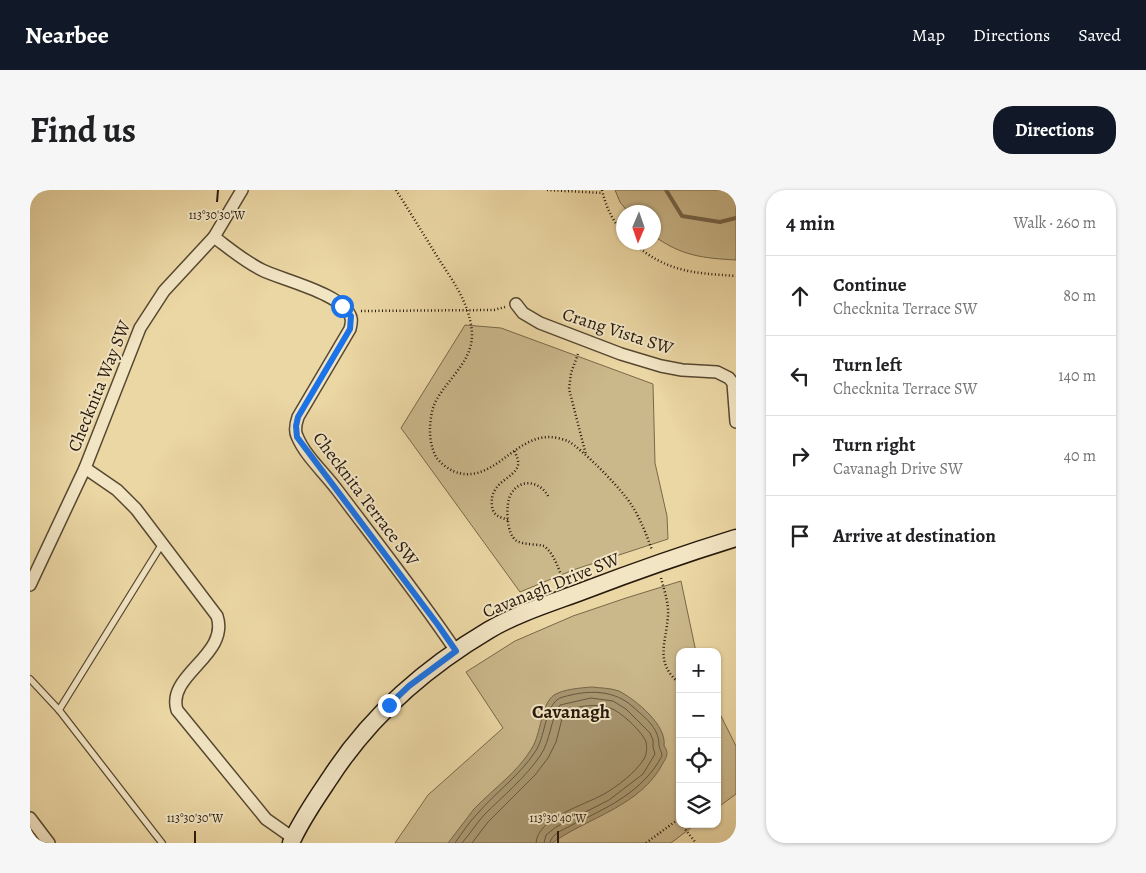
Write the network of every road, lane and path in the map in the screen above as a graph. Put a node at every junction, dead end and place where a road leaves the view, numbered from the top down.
1 (242, 190) edge
2 (396, 190) edge
3 (547, 190) edge
4 (602, 191) edge
5 (616, 223) edge
6 (214, 237) junction
7 (641, 250) edge
8 (736, 276) edge
9 (516, 304) joint
10 (467, 310) junction
11 (347, 311) junction
12 (578, 354) dead end
13 (736, 422) edge
14 (514, 450) junction
15 (587, 457) junction
16 (85, 468) junction
17 (548, 496) dead end
18 (508, 520) junction
19 (736, 538) edge
20 (162, 543) junction
21 (652, 551) dead end
22 (660, 574) dead end
23 (562, 577) dead end
24 (30, 585) edge
25 (456, 651) junction
26 (30, 679) edge
27 (676, 681) edge
28 (59, 710) junction
29 (30, 818) edge
30 (676, 823) edge
31 (684, 828) edge
32 (292, 841) edge
33 (49, 843) edge
34 (162, 843) edge
35 (646, 843) edge
36 (696, 843) edge

1 - 6 street, Checknita Way SW
2 - 10 path
3 - 4 path
4 - 5 path
6 - 11 street
6 - 16 street, Checknita Way SW
7 - 8 path
9 - 10 path
9 - 13 street, Crang Vista SW
10 - 11 path
10 - 14 path
11 - 25 street, Checknita Terrace SW
12 - 15 path
14 - 15 path
14 - 18 path
15 - 21 path
16 - 20 street
16 - 24 street, Checknita Way SW
17 - 18 path
18 - 23 path
19 - 25 street, Cavanagh Drive SW
20 - 28 lane
20 - 32 street
22 - 27 path
25 - 32 street, Cavanagh Drive SW
26 - 28 lane
28 - 34 lane
29 - 33 street
30 - 35 path
31 - 36 path

